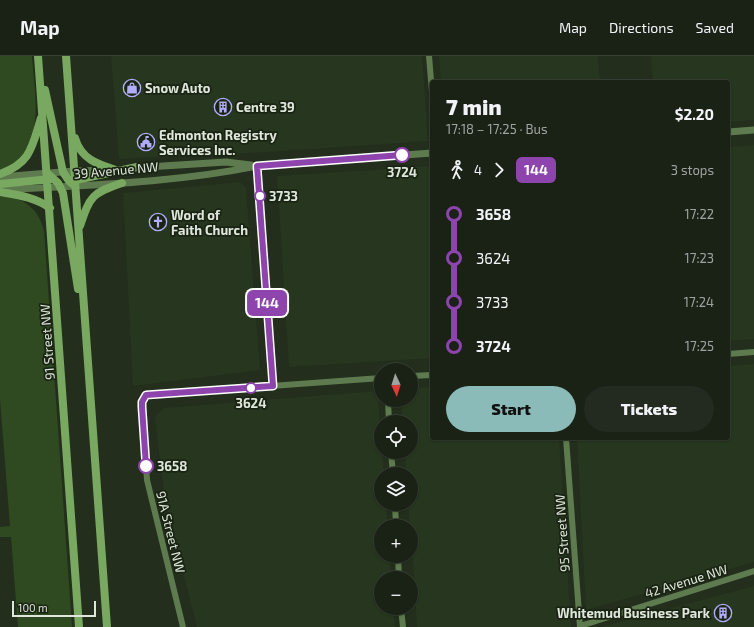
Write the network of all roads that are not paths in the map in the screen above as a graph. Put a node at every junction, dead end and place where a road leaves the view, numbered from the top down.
1 (39, 56) edge
2 (66, 56) edge
3 (429, 56) edge
4 (431, 80) edge
5 (42, 112) junction
6 (71, 127) junction
7 (754, 130) edge
8 (730, 132) edge
9 (430, 153) edge
10 (257, 166) junction
11 (138, 168) junction
12 (116, 170) junction
13 (74, 171) junction
14 (0, 176) edge
15 (70, 179) junction
16 (52, 181) junction
17 (122, 183) junction
18 (0, 184) edge
19 (0, 191) edge
20 (50, 208) junction
21 (79, 230) junction
22 (86, 341) junction
23 (754, 352) edge
24 (730, 354) edge
25 (430, 375) edge
26 (418, 376) edge
27 (374, 379) edge
28 (273, 386) junction
29 (566, 440) edge
30 (754, 571) edge
31 (402, 615) edge
32 (580, 626) edge
33 (79, 627) edge
34 (107, 627) edge
35 (183, 627) edge
36 (403, 627) edge

1 - 5 main road, 91 Street NW
1 - 15 main road
2 - 6 main road
3 - 4 street
5 - 14 main road
5 - 16 main road, 91 Street NW
6 - 12 main road
6 - 13 main road
7 - 8 street
9 - 10 street, 39 Avenue NW
10 - 11 street, 39 Avenue NW
10 - 17 street, 39 Avenue NW
10 - 28 street
11 - 12 street, 39 Avenue NW
11 - 15 main road
12 - 13 street, 39 Avenue NW
13 - 15 main road
14 - 16 street
15 - 16 main road
15 - 16 street, 39 Avenue NW
15 - 17 street, 39 Avenue NW
15 - 21 main road
16 - 18 main road
16 - 19 street
16 - 20 main road, 91 Street NW
16 - 22 main road
17 - 21 main road
19 - 20 main road
20 - 33 main road, 91 Street NW
21 - 22 main road
22 - 34 main road
23 - 24 street
25 - 26 street
27 - 28 street
28 - 35 street, 91A Street NW
29 - 32 street, 95 Street NW
30 - 32 street, 42 Avenue NW
31 - 36 street

